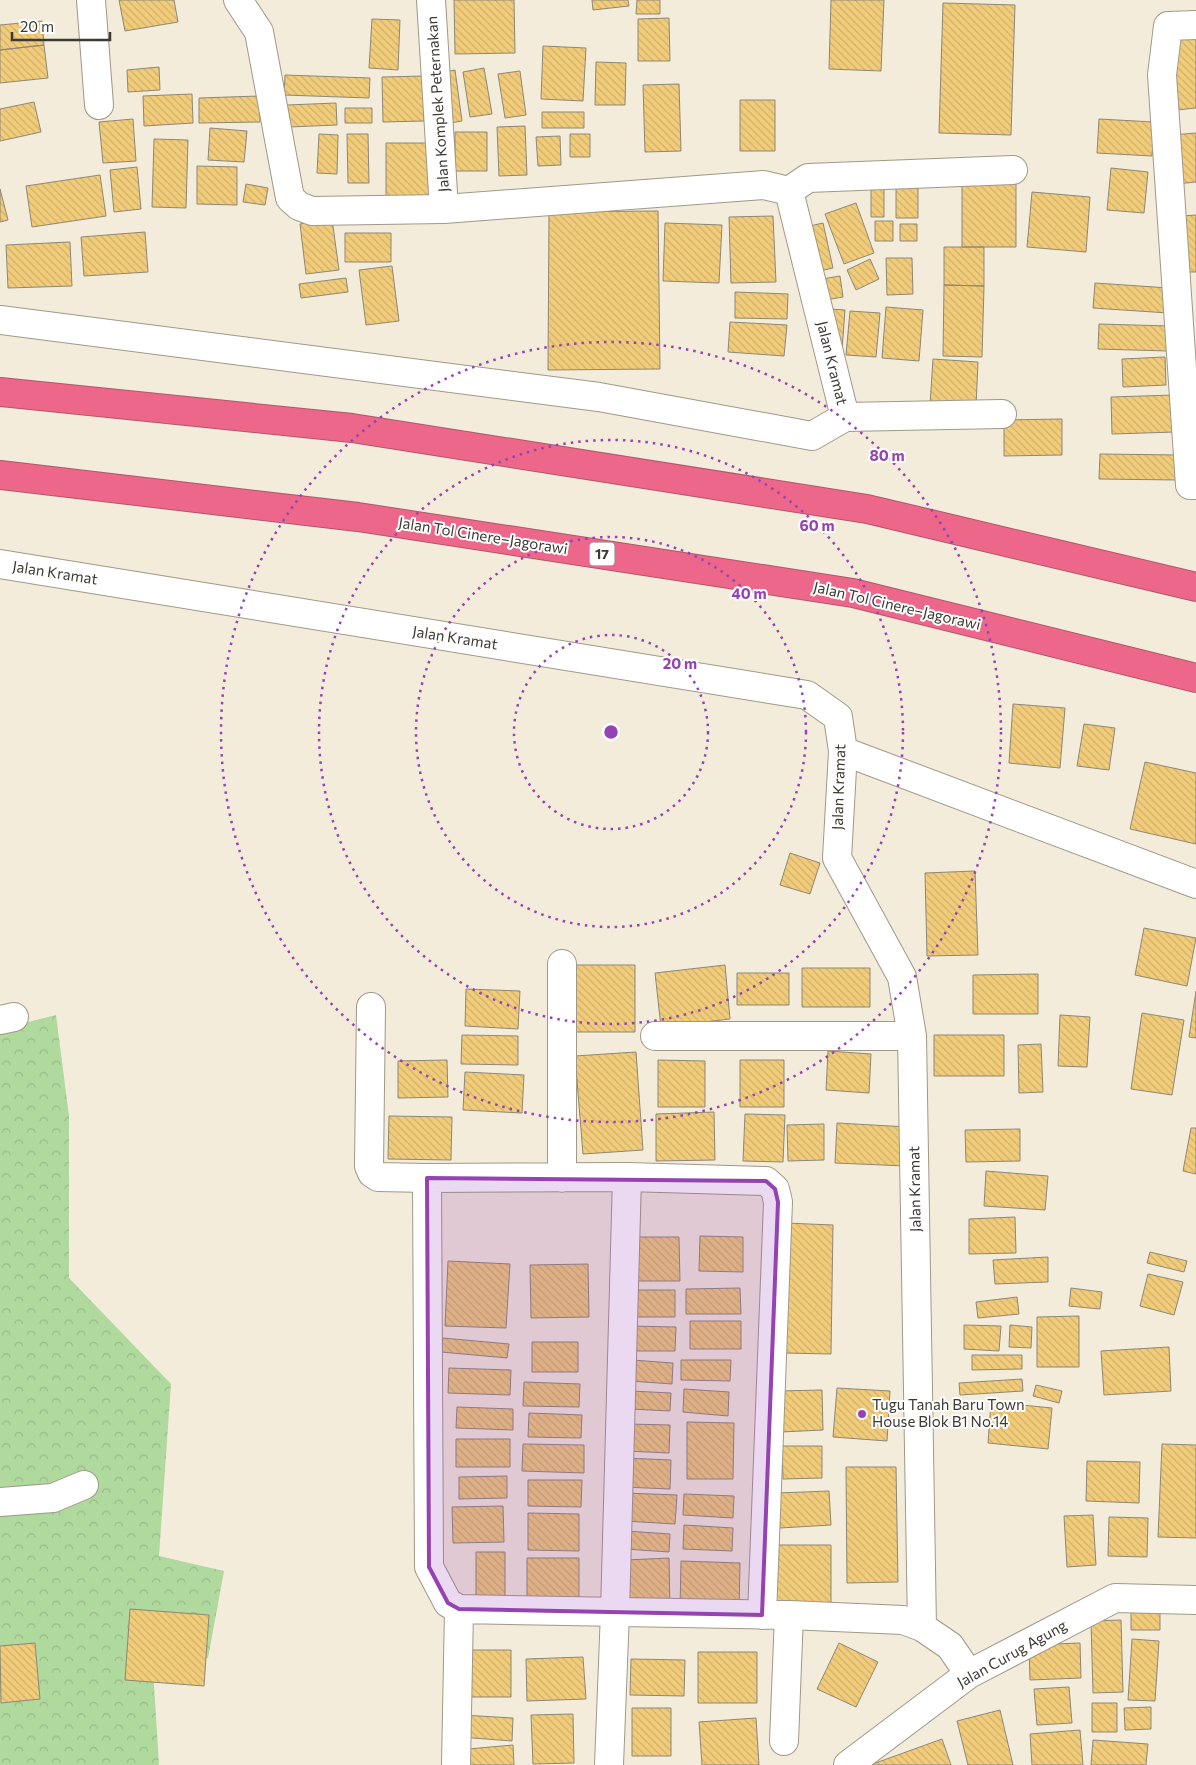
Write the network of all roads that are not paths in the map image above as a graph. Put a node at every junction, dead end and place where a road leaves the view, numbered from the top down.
1 (91, 0) edge
2 (238, 0) edge
3 (431, 0) edge
4 (1196, 25) edge
5 (99, 104) dead end
6 (1013, 170) dead end
7 (789, 191) junction
8 (444, 208) junction
9 (0, 320) edge
10 (0, 392) edge
11 (1002, 414) dead end
12 (845, 417) junction
13 (0, 475) edge
14 (1196, 485) edge
15 (0, 564) edge
16 (1196, 587) edge
17 (1196, 678) edge
18 (843, 751) junction
19 (1196, 884) edge
20 (562, 964) dead end
21 (371, 1007) dead end
22 (654, 1036) dead end
23 (912, 1036) junction
24 (627, 1177) junction
25 (427, 1178) junction
26 (562, 1178) junction
27 (84, 1485) dead end
28 (0, 1502) edge
29 (1196, 1600) edge
30 (459, 1609) junction
31 (615, 1612) junction
32 (776, 1615) junction
33 (922, 1628) junction
34 (969, 1674) junction
35 (784, 1741) dead end
36 (456, 1765) edge
37 (609, 1765) edge
38 (848, 1765) edge

1 - 5 street
2 - 8 street
3 - 8 street, Jalan Komplek Peternakan
4 - 14 street
6 - 7 street
7 - 8 street
7 - 12 street, Jalan Kramat
9 - 12 street, Jalan Kramat
10 - 16 highway
11 - 12 street
13 - 17 highway, Jalan Tol Cinere–Jagorawi / 17
15 - 18 street, Jalan Kramat
18 - 19 street
18 - 23 street, Jalan Kramat
20 - 26 street
21 - 25 street
22 - 23 street
23 - 33 street, Jalan Kramat
24 - 26 street
24 - 31 street
24 - 32 street
25 - 26 street
25 - 30 street
27 - 28 street
29 - 34 street, Jalan Curug Agung
30 - 31 street
30 - 36 street
31 - 32 street
31 - 37 street
32 - 33 street
32 - 35 street
33 - 34 street
34 - 38 street, Jalan Curug Agung

